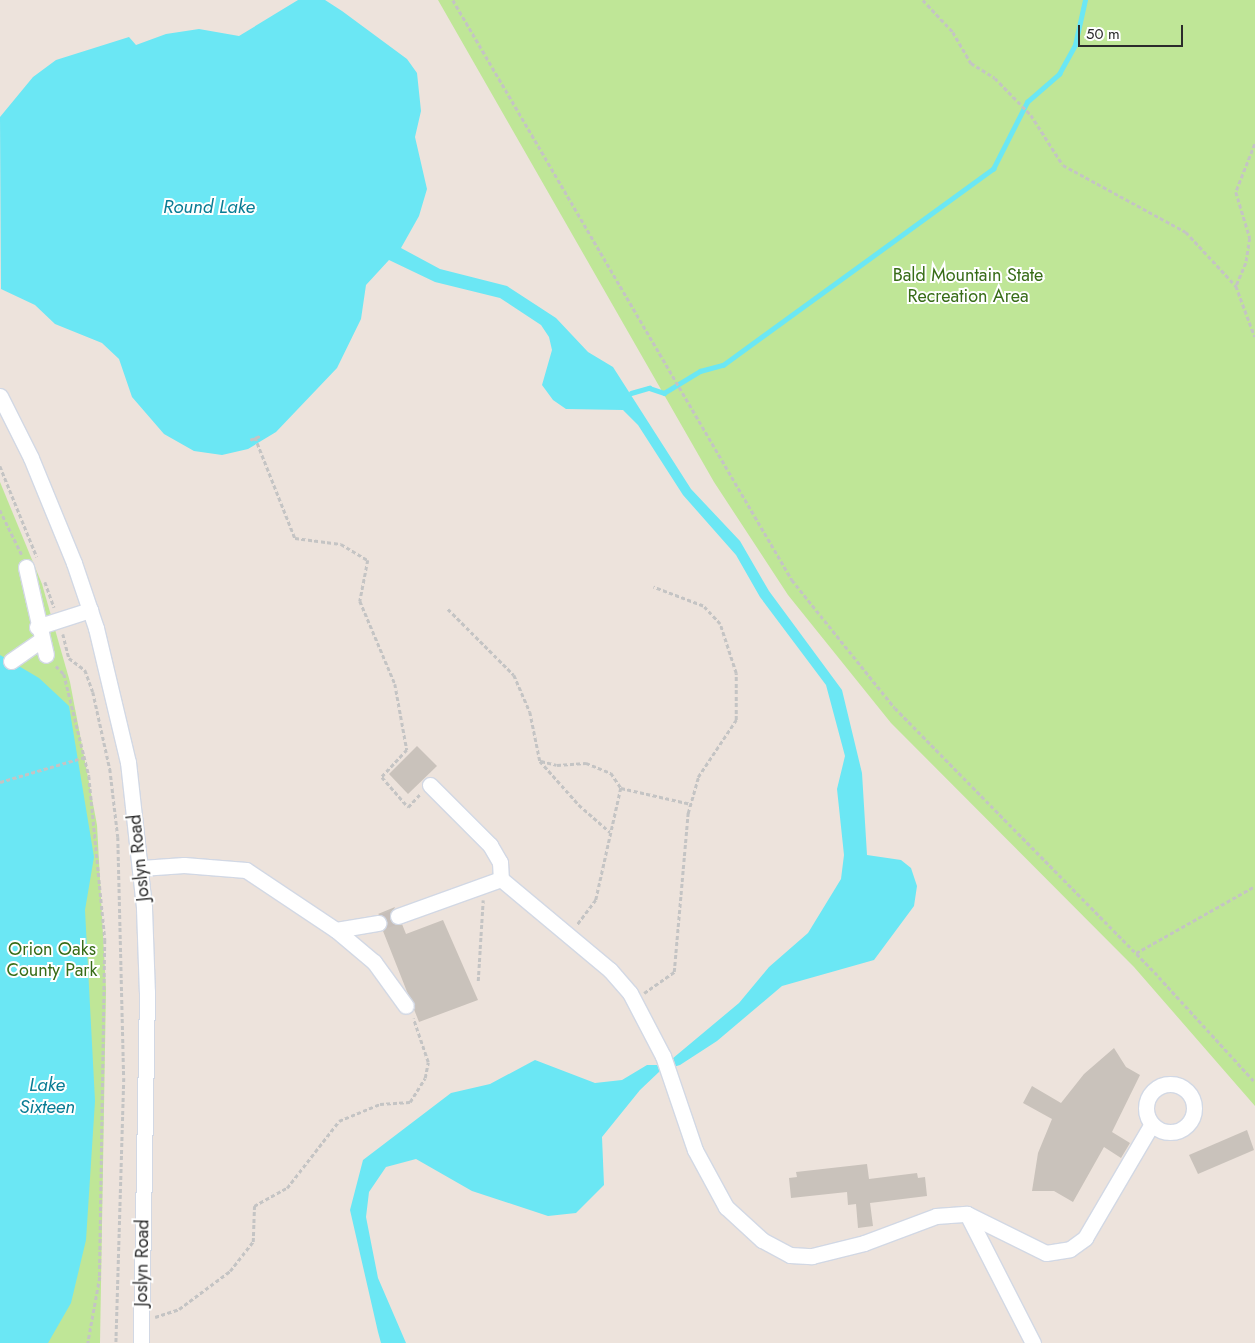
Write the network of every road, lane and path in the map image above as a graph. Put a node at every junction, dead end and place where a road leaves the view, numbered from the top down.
1 (453, 0) edge
2 (923, 0) edge
3 (1255, 144) edge
4 (1236, 286) junction
5 (1255, 337) edge
6 (0, 396) edge
7 (260, 436) dead end
8 (256, 437) junction
9 (250, 440) dead end
10 (0, 466) edge
11 (0, 510) edge
12 (33, 567) junction
13 (43, 575) dead end
14 (653, 588) dead end
15 (448, 609) dead end
16 (90, 610) junction
17 (59, 620) junction
18 (39, 633) junction
19 (46, 655) joint
20 (11, 662) dead end
21 (85, 757) junction
22 (540, 760) junction
23 (0, 782) edge
24 (430, 785) joint
25 (622, 788) junction
26 (690, 804) junction
27 (610, 832) junction
28 (141, 868) junction
29 (501, 879) junction
30 (484, 885) junction
31 (1255, 886) edge
32 (398, 916) tunnel mouth
33 (378, 923) tunnel mouth
34 (336, 930) junction
35 (570, 935) junction
36 (1136, 953) junction
37 (478, 981) dead end
38 (634, 1000) junction
39 (406, 1006) joint
40 (1255, 1082) edge
41 (1152, 1124) dead end
42 (967, 1214) junction
43 (141, 1322) junction
44 (88, 1343) edge
45 (116, 1343) edge
46 (141, 1343) edge
47 (1033, 1343) edge

1 - 36 path
2 - 4 path
3 - 4 path
4 - 5 path
6 - 16 street, Joslyn Road
7 - 8 path
8 - 9 path
8 - 24 path
10 - 12 path
11 - 12 path
12 - 18 street
13 - 17 path
14 - 26 path
15 - 22 path
16 - 17 street
16 - 28 street, Joslyn Road
17 - 18 street
17 - 45 path
18 - 19 street
18 - 20 street
19 - 21 path
21 - 23 path
21 - 44 path
22 - 25 path
22 - 27 path
24 - 29 street
25 - 26 path
25 - 27 path
26 - 38 path
27 - 35 path
28 - 34 street
28 - 43 street, Joslyn Road
29 - 30 street
29 - 35 street
30 - 32 street
30 - 37 path
31 - 36 path
33 - 34 street
34 - 39 street
35 - 38 street
36 - 40 path
38 - 42 street
39 - 43 path
41 - 42 street
42 - 47 street
43 - 46 street, Joslyn Road

